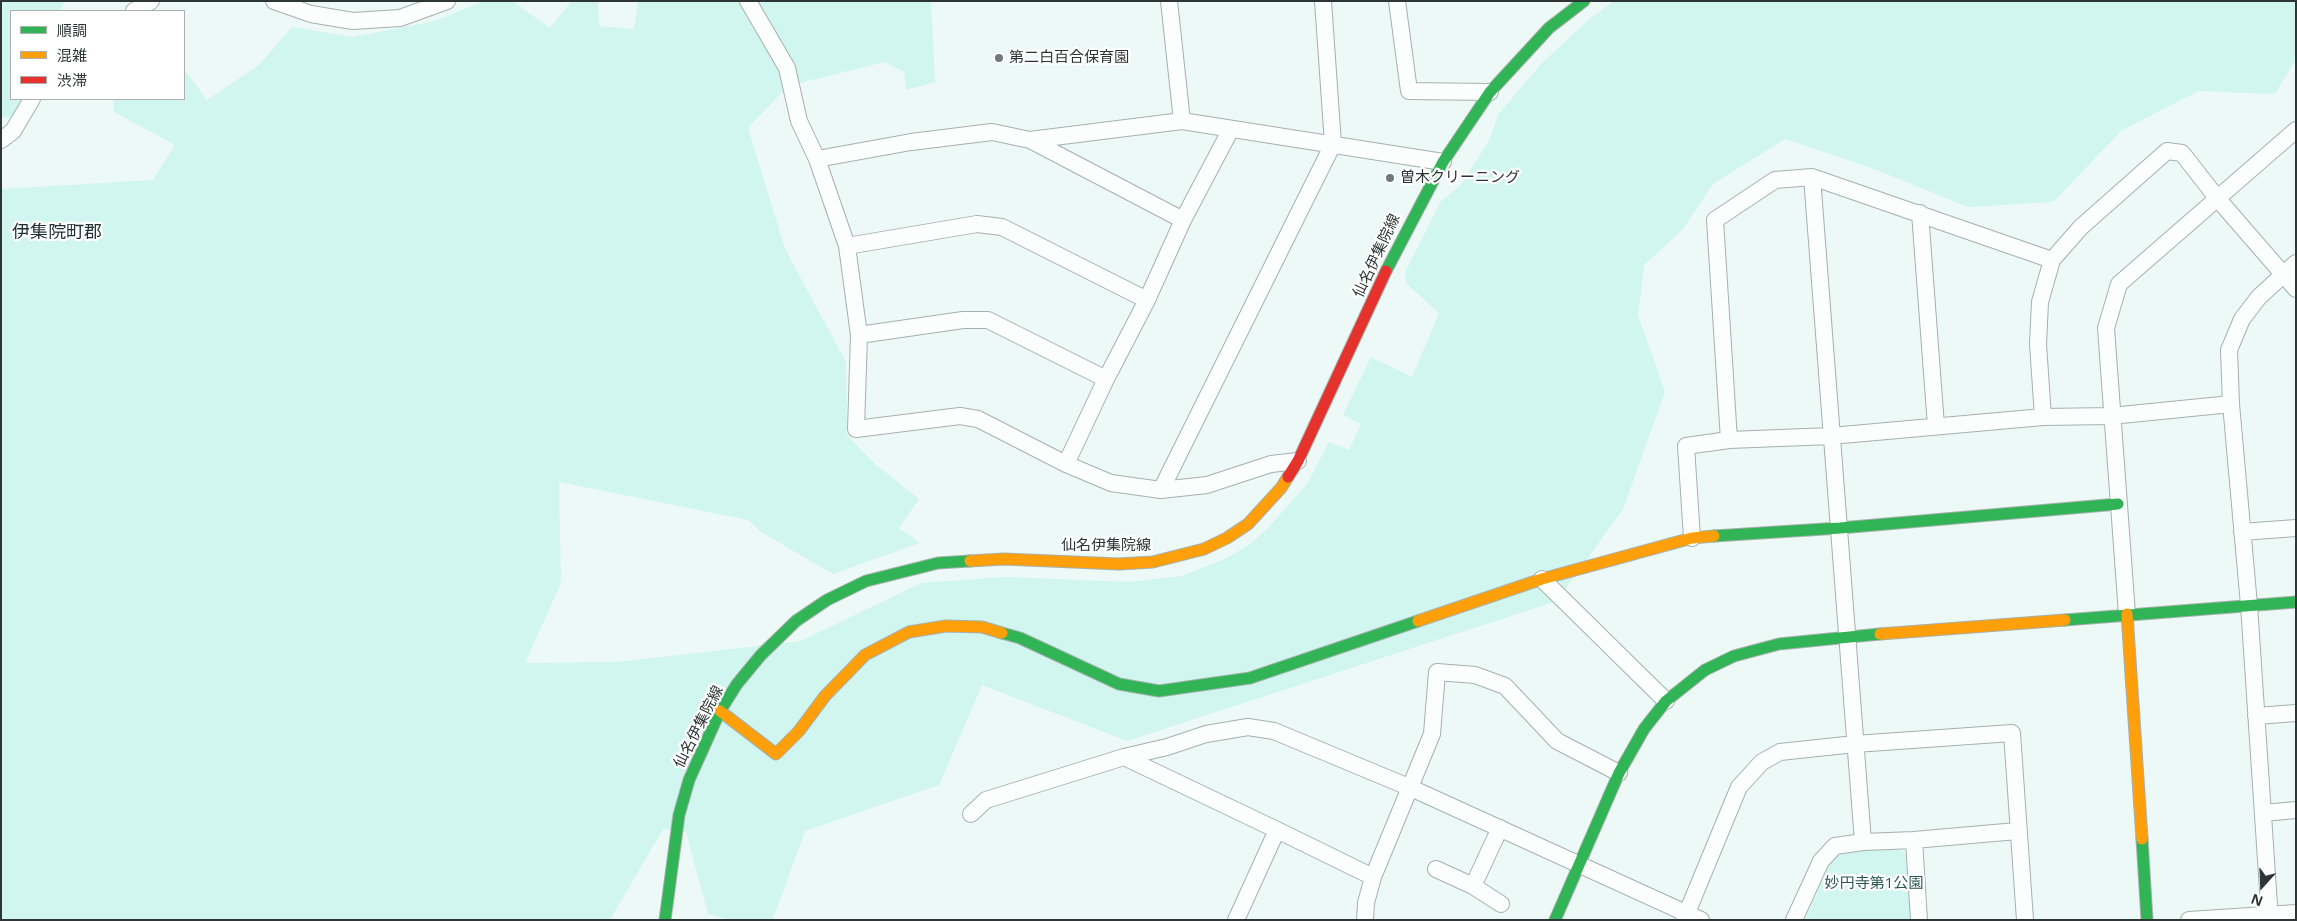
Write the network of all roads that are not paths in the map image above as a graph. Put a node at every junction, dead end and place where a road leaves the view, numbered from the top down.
1 (150, 1) edge
2 (274, 1) edge
3 (447, 1) edge
4 (748, 1) edge
5 (1169, 1) edge
6 (1323, 1) edge
7 (1397, 1) edge
8 (1584, 1) edge
9 (136, 10) edge
10 (1490, 92) junction
11 (31, 100) edge
12 (1182, 121) junction
13 (1231, 129) junction
14 (2296, 130) edge
15 (1, 140) edge
16 (1030, 140) junction
17 (1333, 144) junction
18 (817, 159) junction
19 (1443, 162) junction
20 (1812, 177) junction
21 (2217, 198) junction
22 (1920, 213) junction
23 (1184, 220) junction
24 (847, 246) junction
25 (2052, 260) junction
26 (2296, 263) edge
27 (2282, 275) junction
28 (2296, 290) edge
29 (1147, 300) junction
30 (859, 335) junction
31 (1106, 379) junction
32 (2231, 404) junction
33 (2111, 416) junction
34 (2043, 417) junction
35 (1936, 426) junction
36 (1831, 436) junction
37 (1730, 440) junction
38 (1298, 461) junction
39 (1066, 464) junction
40 (1160, 490) junction
41 (2118, 504) junction
42 (1840, 528) junction
43 (2296, 528) edge
44 (2242, 532) junction
45 (1692, 538) junction
46 (1542, 579) junction
47 (2296, 602) edge
48 (2248, 605) junction
49 (2126, 614) junction
50 (1847, 637) junction
51 (1666, 701) junction
52 (720, 711) junction
53 (2296, 713) edge
54 (2256, 716) junction
55 (1856, 744) junction
56 (1124, 757) junction
57 (1619, 773) junction
58 (1412, 788) junction
59 (2296, 810) edge
60 (2263, 812) junction
61 (971, 814) dead end
62 (1500, 828) junction
63 (1277, 830) junction
64 (2017, 831) junction
65 (1914, 840) junction
66 (1863, 842) junction
67 (1580, 865) junction
68 (1436, 869) dead end
69 (1373, 877) junction
70 (1472, 886) junction
71 (1501, 904) dead end
72 (2296, 913) edge
73 (2270, 917) edge
74 (1690, 918) edge
75 (665, 920) edge
76 (1236, 920) edge
77 (1365, 920) edge
78 (1555, 920) edge
79 (1794, 920) edge
80 (1919, 920) edge
81 (2025, 920) edge
82 (2147, 920) edge
83 (2189, 920) edge

1 - 9 street
2 - 3 street
4 - 18 street
5 - 12 street
6 - 17 street
7 - 10 street
8 - 10 street, 仙名伊集院線
10 - 19 street, 仙名伊集院線
11 - 15 street
12 - 13 street
12 - 16 street
13 - 17 street
13 - 23 street
14 - 21 street
16 - 18 street
16 - 23 street
17 - 19 street
17 - 40 street
18 - 24 street
19 - 38 street, 仙名伊集院線
20 - 22 street
20 - 36 street
20 - 37 street
21 - 25 street
21 - 27 street
21 - 33 street
22 - 25 street
22 - 35 street
23 - 29 street
24 - 29 street
24 - 30 street
25 - 34 street
26 - 27 street
27 - 28 street
27 - 32 street
29 - 31 street
30 - 31 street
30 - 39 street
31 - 39 street
32 - 33 street
32 - 44 street
33 - 34 street
33 - 41 street
34 - 35 street
35 - 36 street
36 - 37 street
36 - 42 street
37 - 45 street
38 - 40 street
38 - 52 street, 仙名伊集院線
39 - 40 street
41 - 42 street
41 - 49 street
42 - 45 street
42 - 50 street
43 - 44 street
44 - 48 street
45 - 46 street
46 - 51 street
46 - 52 street
47 - 48 street
48 - 49 street
48 - 54 street
49 - 50 street
49 - 82 street
50 - 51 street
50 - 55 street
51 - 57 street
52 - 75 street, 仙名伊集院線
53 - 54 street
54 - 60 street
55 - 64 street
55 - 66 street
55 - 74 street
56 - 58 street
56 - 61 street
56 - 63 street
57 - 58 street
57 - 67 street
58 - 62 street
58 - 69 street
59 - 60 street
60 - 73 street
62 - 67 street
62 - 70 street
63 - 69 street
63 - 76 street
64 - 65 street
64 - 81 street
65 - 66 street
65 - 80 street
66 - 79 street
67 - 74 street
67 - 78 street
68 - 70 street
69 - 77 street
70 - 71 street
72 - 73 street
73 - 83 street

